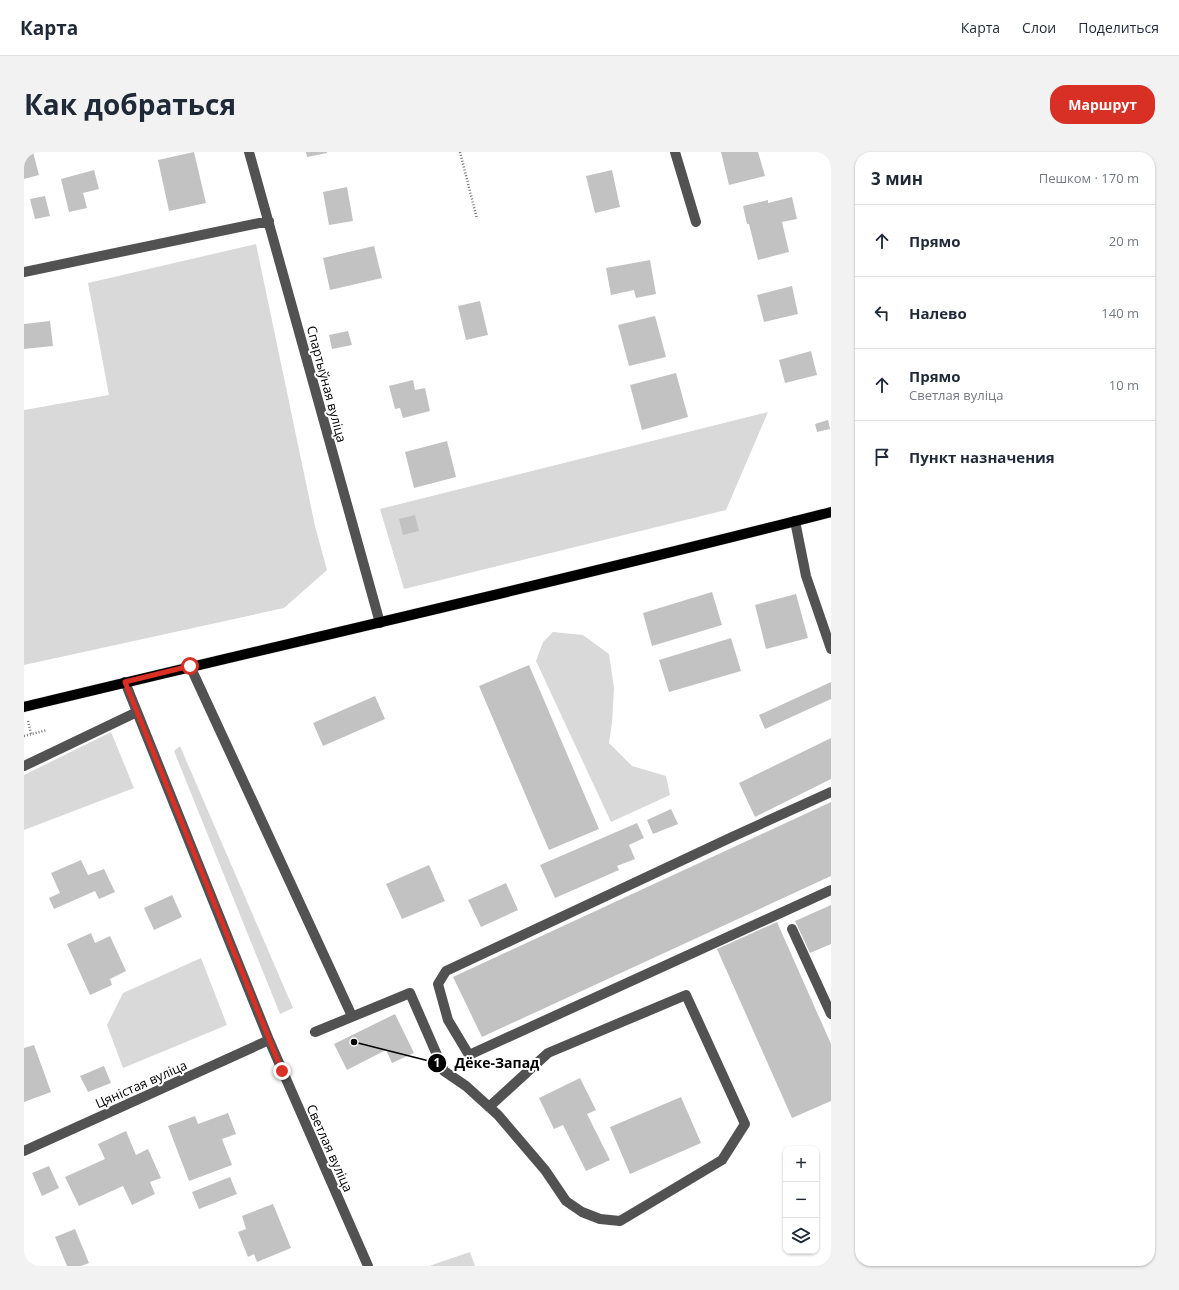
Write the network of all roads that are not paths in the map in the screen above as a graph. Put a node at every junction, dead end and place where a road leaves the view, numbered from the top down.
1 (250, 152) edge
2 (675, 152) edge
3 (269, 221) junction
4 (696, 222) dead end
5 (24, 272) edge
6 (831, 512) edge
7 (795, 521) junction
8 (380, 623) junction
9 (831, 649) edge
10 (190, 666) junction
11 (125, 682) junction
12 (24, 707) edge
13 (137, 712) junction
14 (24, 766) edge
15 (831, 792) edge
16 (831, 890) edge
17 (792, 929) dead end
18 (831, 1014) edge
19 (352, 1016) junction
20 (315, 1032) dead end
21 (269, 1040) junction
22 (489, 1107) junction
23 (24, 1151) edge
24 (368, 1266) edge

1 - 3 street, Спартыўная вуліца
2 - 4 street
3 - 5 street
3 - 8 street, Спартыўная вуліца
6 - 7 main road
7 - 8 main road
7 - 9 street
8 - 10 main road
10 - 11 main road
10 - 19 street
11 - 12 main road
11 - 13 street, Светлая вуліца
13 - 14 street
13 - 21 street, Светлая вуліца
15 - 16 street
17 - 18 street
19 - 20 street
19 - 22 street
21 - 23 street, Цяністая вуліца
21 - 24 street, Светлая вуліца
22 - 22 street

